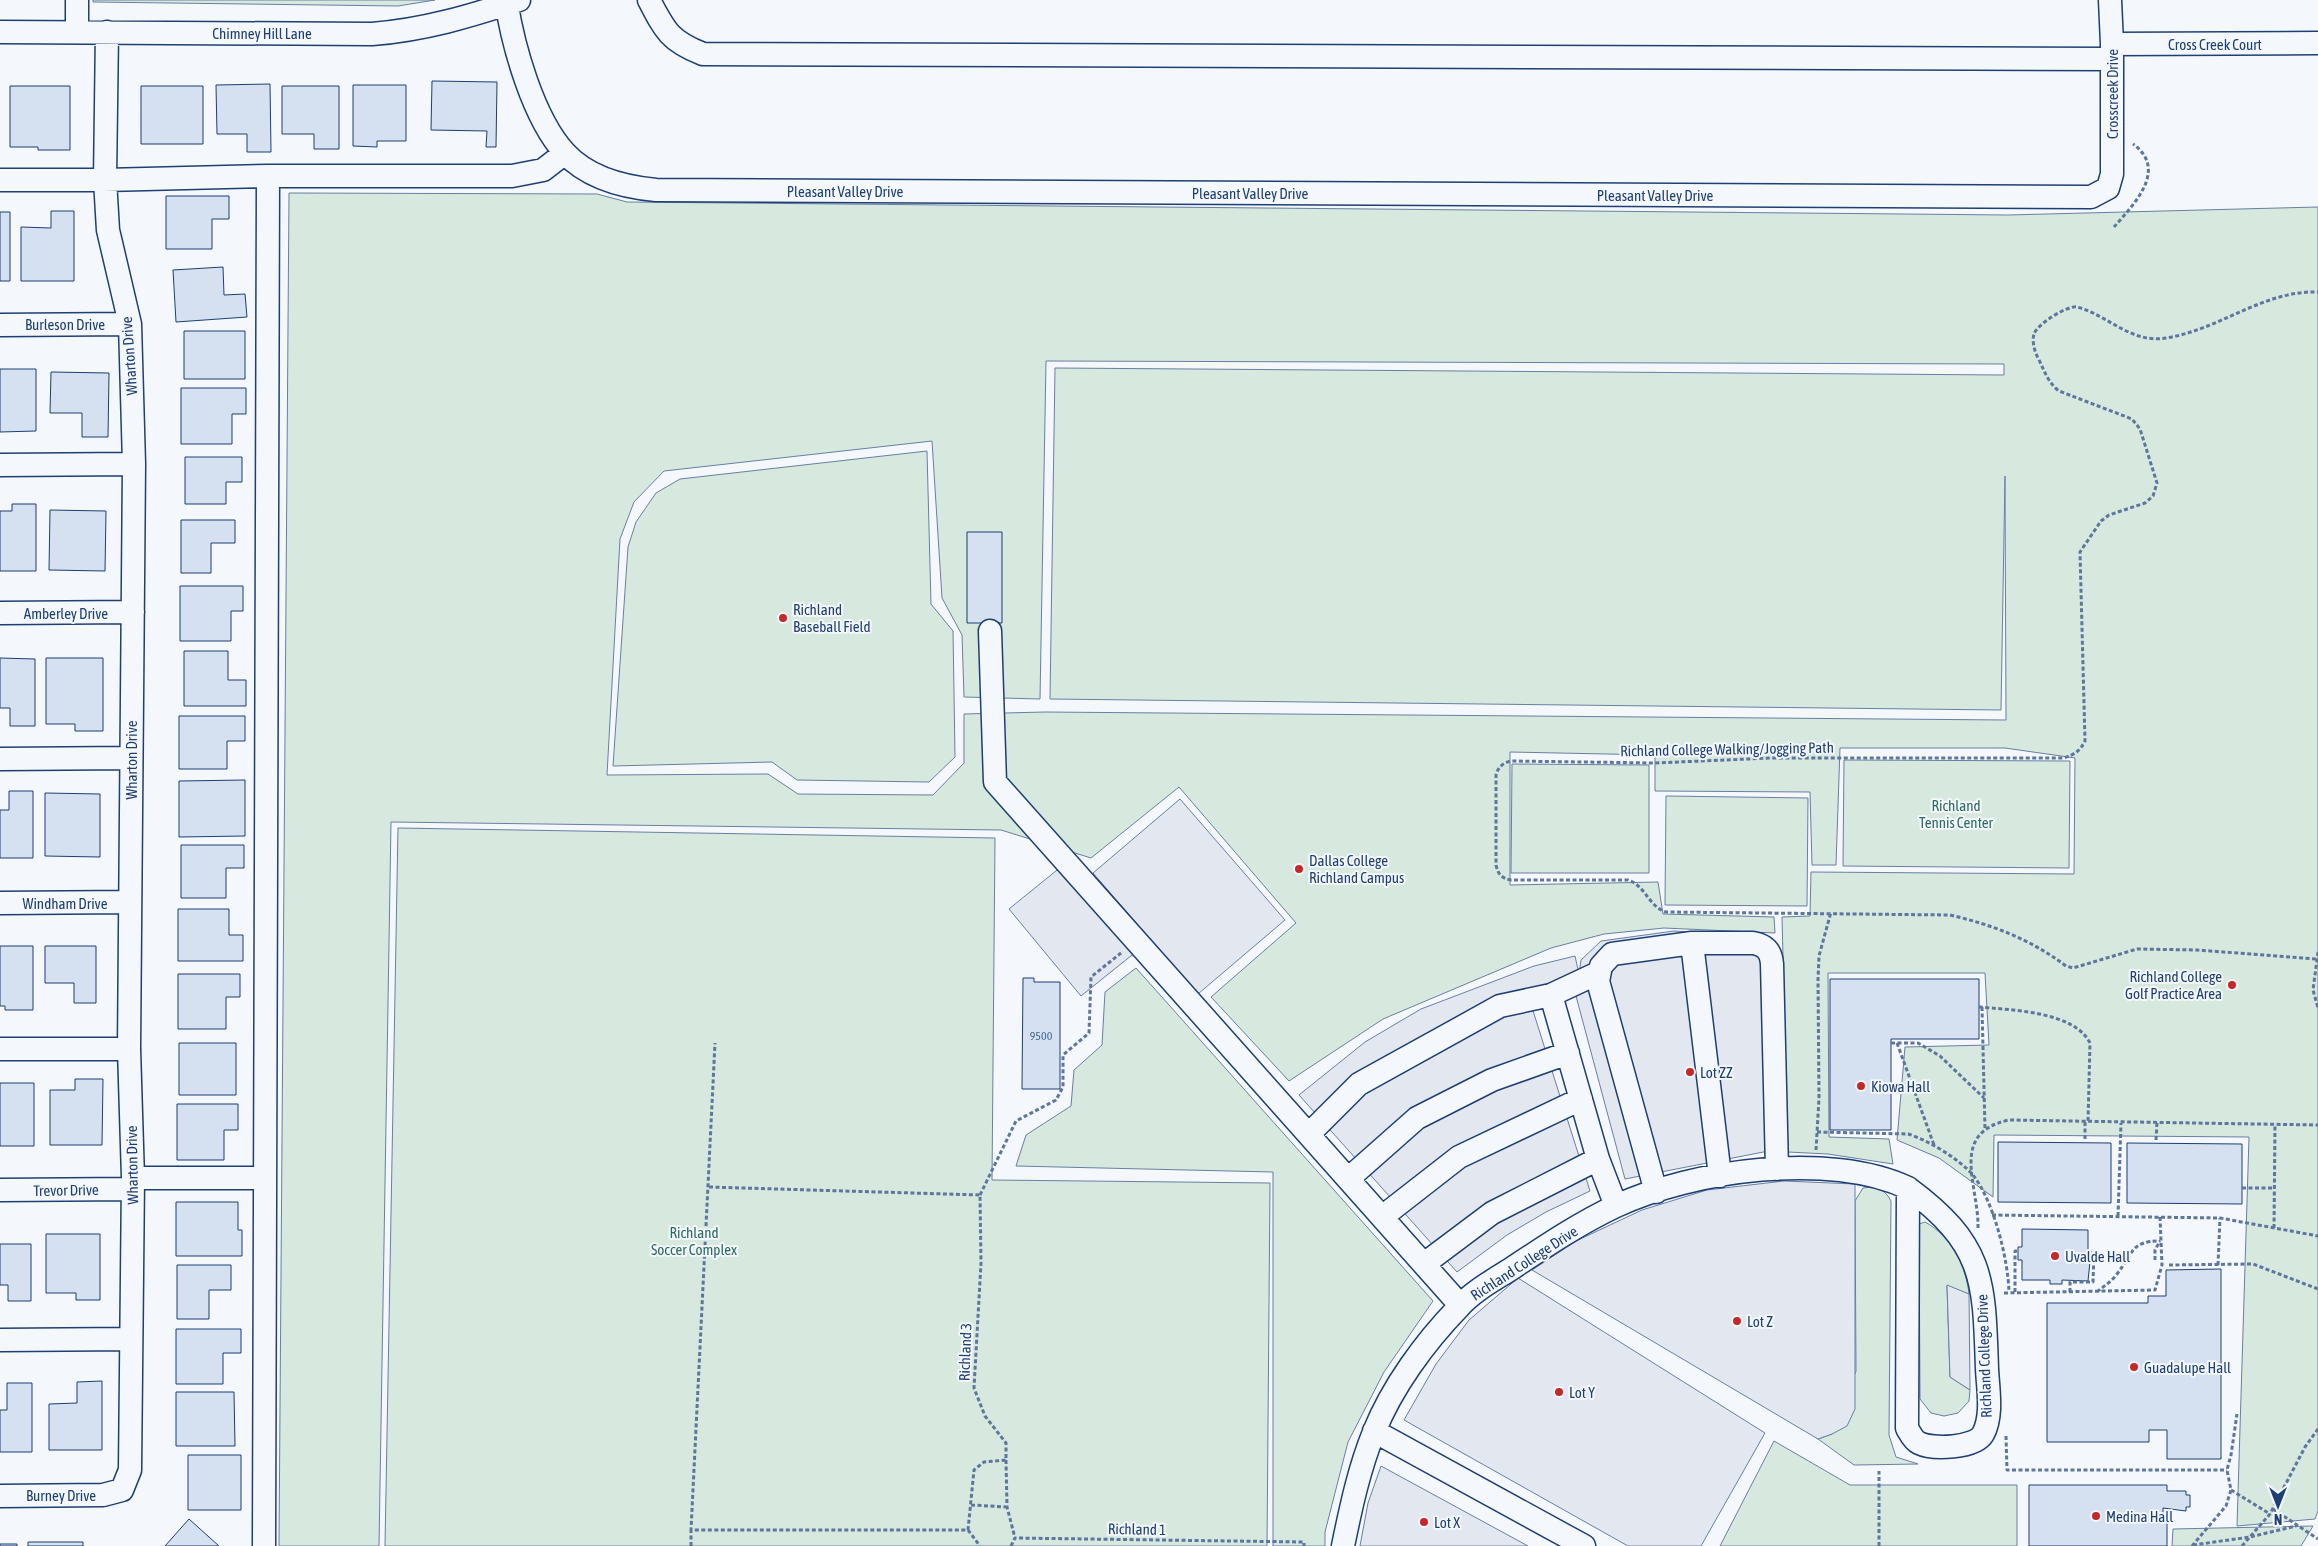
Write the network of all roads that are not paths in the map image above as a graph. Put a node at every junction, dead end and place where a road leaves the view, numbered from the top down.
1 (77, 0) edge
2 (649, 0) edge
3 (2110, 0) edge
4 (511, 2) edge
5 (0, 32) edge
6 (77, 32) junction
7 (107, 32) junction
8 (2318, 43) edge
9 (2112, 51) junction
10 (565, 153) junction
11 (268, 176) junction
12 (0, 180) edge
13 (105, 180) junction
14 (2108, 188) joint
15 (130, 324) junction
16 (0, 325) edge
17 (134, 464) junction
18 (0, 465) edge
19 (132, 612) junction
20 (0, 613) edge
21 (990, 631) dead end
22 (132, 758) junction
23 (0, 759) edge
24 (130, 902) junction
25 (0, 903) edge
26 (1692, 943) junction
27 (1598, 973) junction
28 (1551, 995) junction
29 (0, 1049) edge
30 (129, 1049) junction
31 (1568, 1053) junction
32 (1581, 1099) junction
33 (1309, 1134) junction
34 (1598, 1159) junction
35 (1777, 1169) junction
36 (1720, 1176) junction
37 (263, 1178) junction
38 (1348, 1179) junction
39 (132, 1184) junction
40 (1908, 1188) junction
41 (0, 1190) edge
42 (1656, 1192) junction
43 (1616, 1206) junction
44 (1382, 1217) junction
45 (1424, 1264) junction
46 (1460, 1305) junction
47 (131, 1339) junction
48 (0, 1340) edge
49 (1374, 1432) junction
50 (122, 1490) joint
51 (0, 1496) edge
52 (264, 1546) edge
53 (1344, 1546) edge
54 (1584, 1546) edge

1 - 6 street
2 - 9 street, Cross Creek Court
3 - 9 street, Crosscreek Drive
4 - 7 street, Chimney Hill Lane
4 - 10 street, Pleasant Valley Drive
5 - 6 street, Chimney Hill Lane
6 - 7 street, Chimney Hill Lane
7 - 13 street, Wharton Drive
8 - 9 street, Cross Creek Court
9 - 14 street, Crosscreek Drive
10 - 11 street
10 - 14 street, Pleasant Valley Drive
11 - 13 street
11 - 37 street
12 - 13 street
13 - 15 street, Wharton Drive
15 - 16 street, Burleson Drive
15 - 17 street, Wharton Drive
17 - 18 street
17 - 19 street, Wharton Drive
19 - 20 street, Amberley Drive
19 - 22 street, Wharton Drive
21 - 33 street
22 - 23 street
22 - 24 street, Wharton Drive
24 - 25 street, Windham Drive
24 - 30 street, Wharton Drive
26 - 27 street
26 - 35 street
26 - 36 street
27 - 28 street
27 - 42 street
28 - 31 street
28 - 33 street
29 - 30 street
30 - 39 street, Wharton Drive
31 - 32 street
31 - 38 street
32 - 34 street
32 - 44 street
33 - 38 street
34 - 43 street
34 - 45 street
35 - 36 street, Richland College Drive
35 - 40 street, Richland College Drive
36 - 42 street, Richland College Drive
37 - 39 street, Trevor Drive
37 - 52 street
38 - 44 street
39 - 41 street, Trevor Drive
39 - 47 street, Wharton Drive
40 - 40 street, Richland College Drive
42 - 43 street, Richland College Drive
43 - 46 street, Richland College Drive
44 - 45 street
45 - 46 street
46 - 49 street, Richland College Drive
47 - 48 street
47 - 50 street, Wharton Drive
49 - 53 street, Richland College Drive
49 - 54 street
50 - 51 street, Burney Drive

